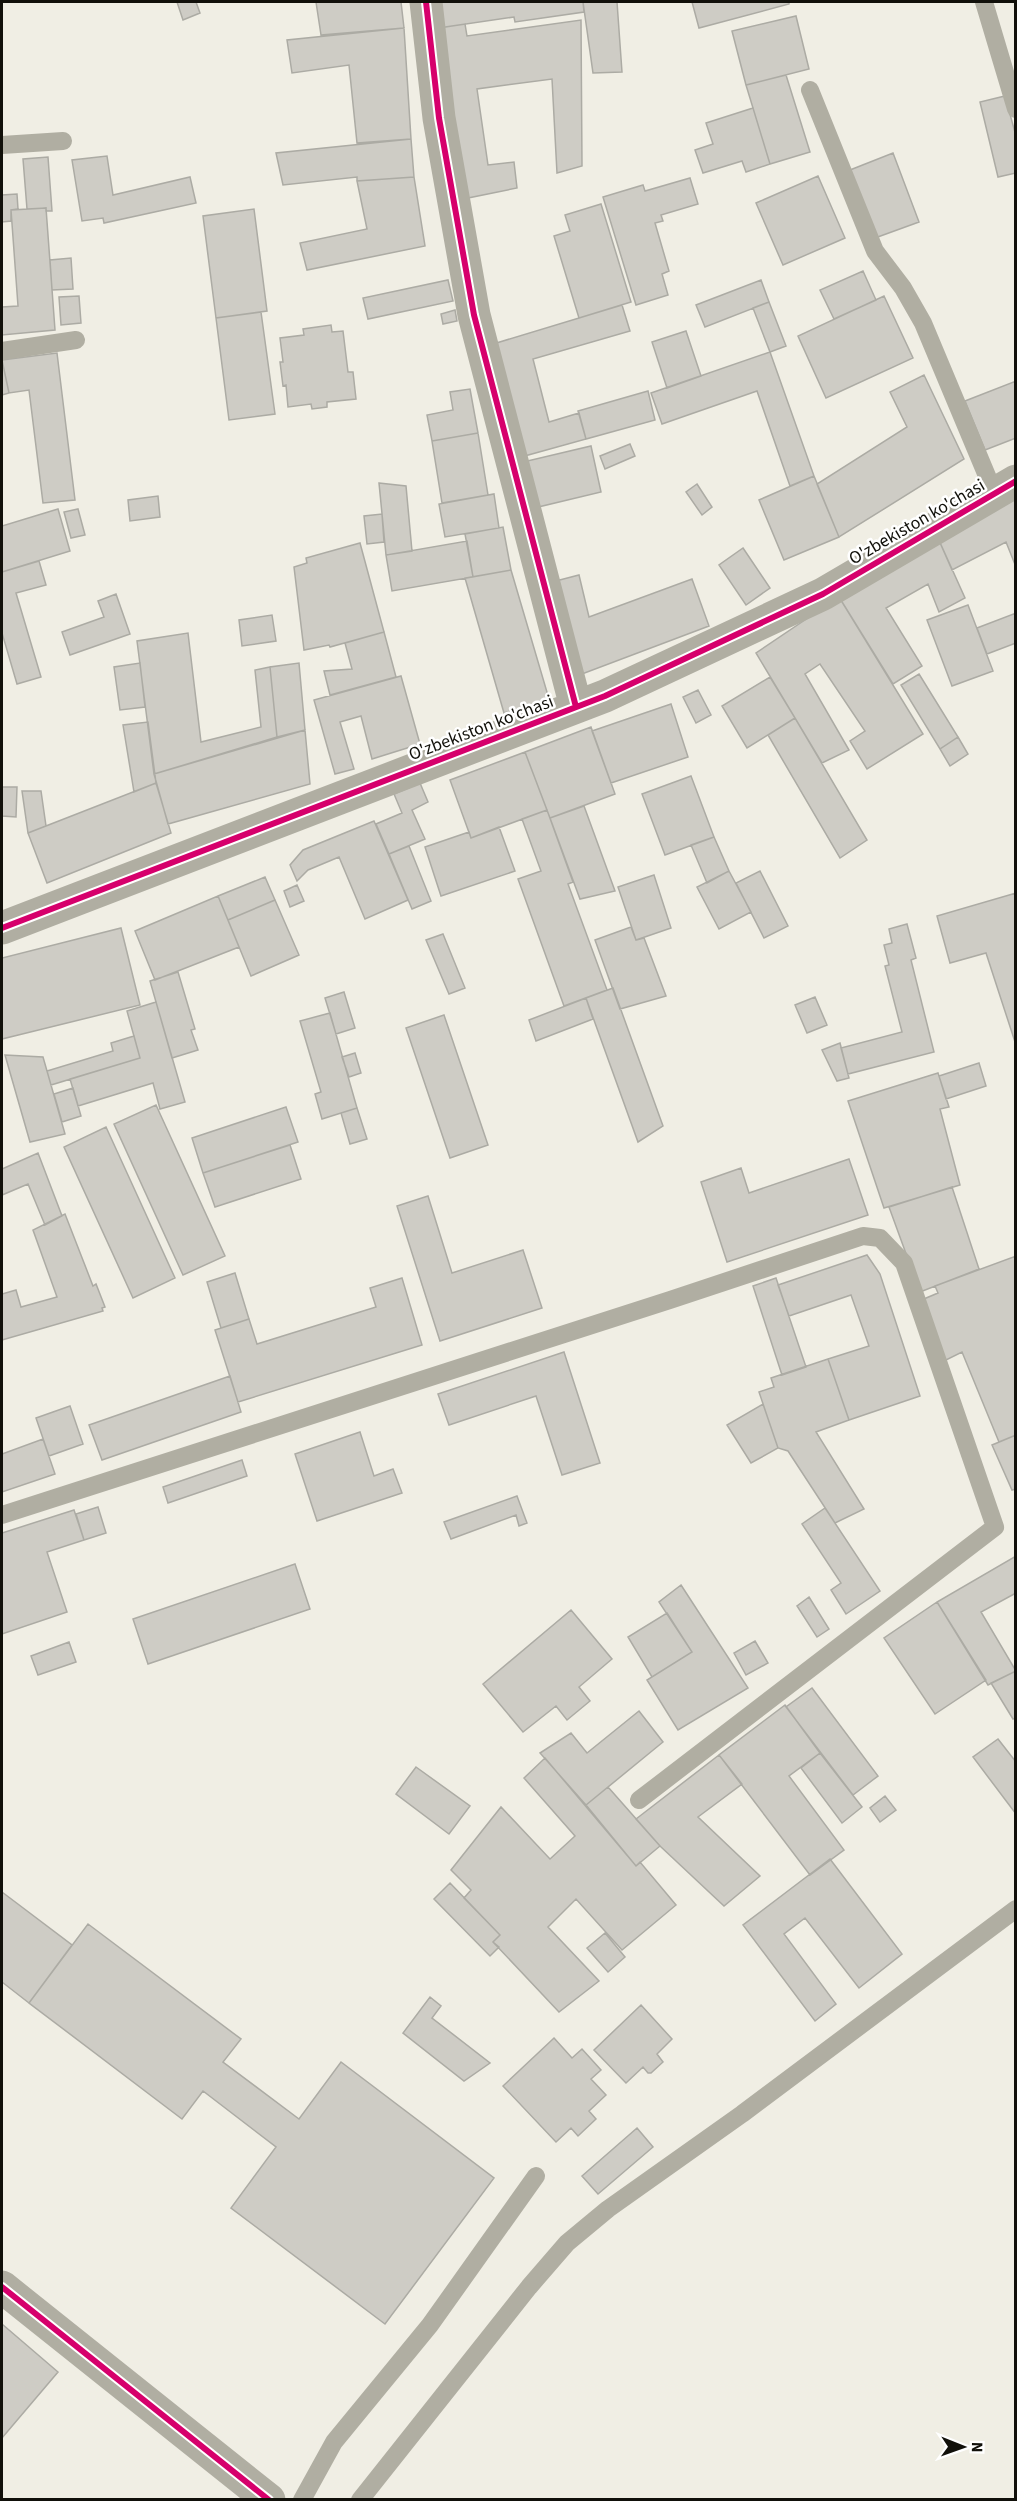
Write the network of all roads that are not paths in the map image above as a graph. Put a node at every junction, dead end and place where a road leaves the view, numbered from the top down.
1 (426, 2) edge
2 (984, 2) edge
3 (810, 90) dead end
4 (1016, 109) edge
5 (63, 141) dead end
6 (2, 145) edge
7 (76, 340) dead end
8 (2, 351) edge
9 (1005, 488) edge
10 (576, 707) junction
11 (2, 928) edge
12 (2, 1515) edge
13 (639, 1800) dead end
14 (1016, 1909) edge
15 (536, 2176) dead end
16 (2, 2287) edge
17 (270, 2499) edge
18 (302, 2499) edge
19 (360, 2499) edge

1 - 10 street
2 - 4 lane
3 - 9 lane
5 - 6 lane
7 - 8 lane
9 - 10 street, O'zbekiston ko'chasi
10 - 11 street, O'zbekiston ko'chasi
12 - 13 lane
14 - 19 lane
15 - 18 lane
16 - 17 street

